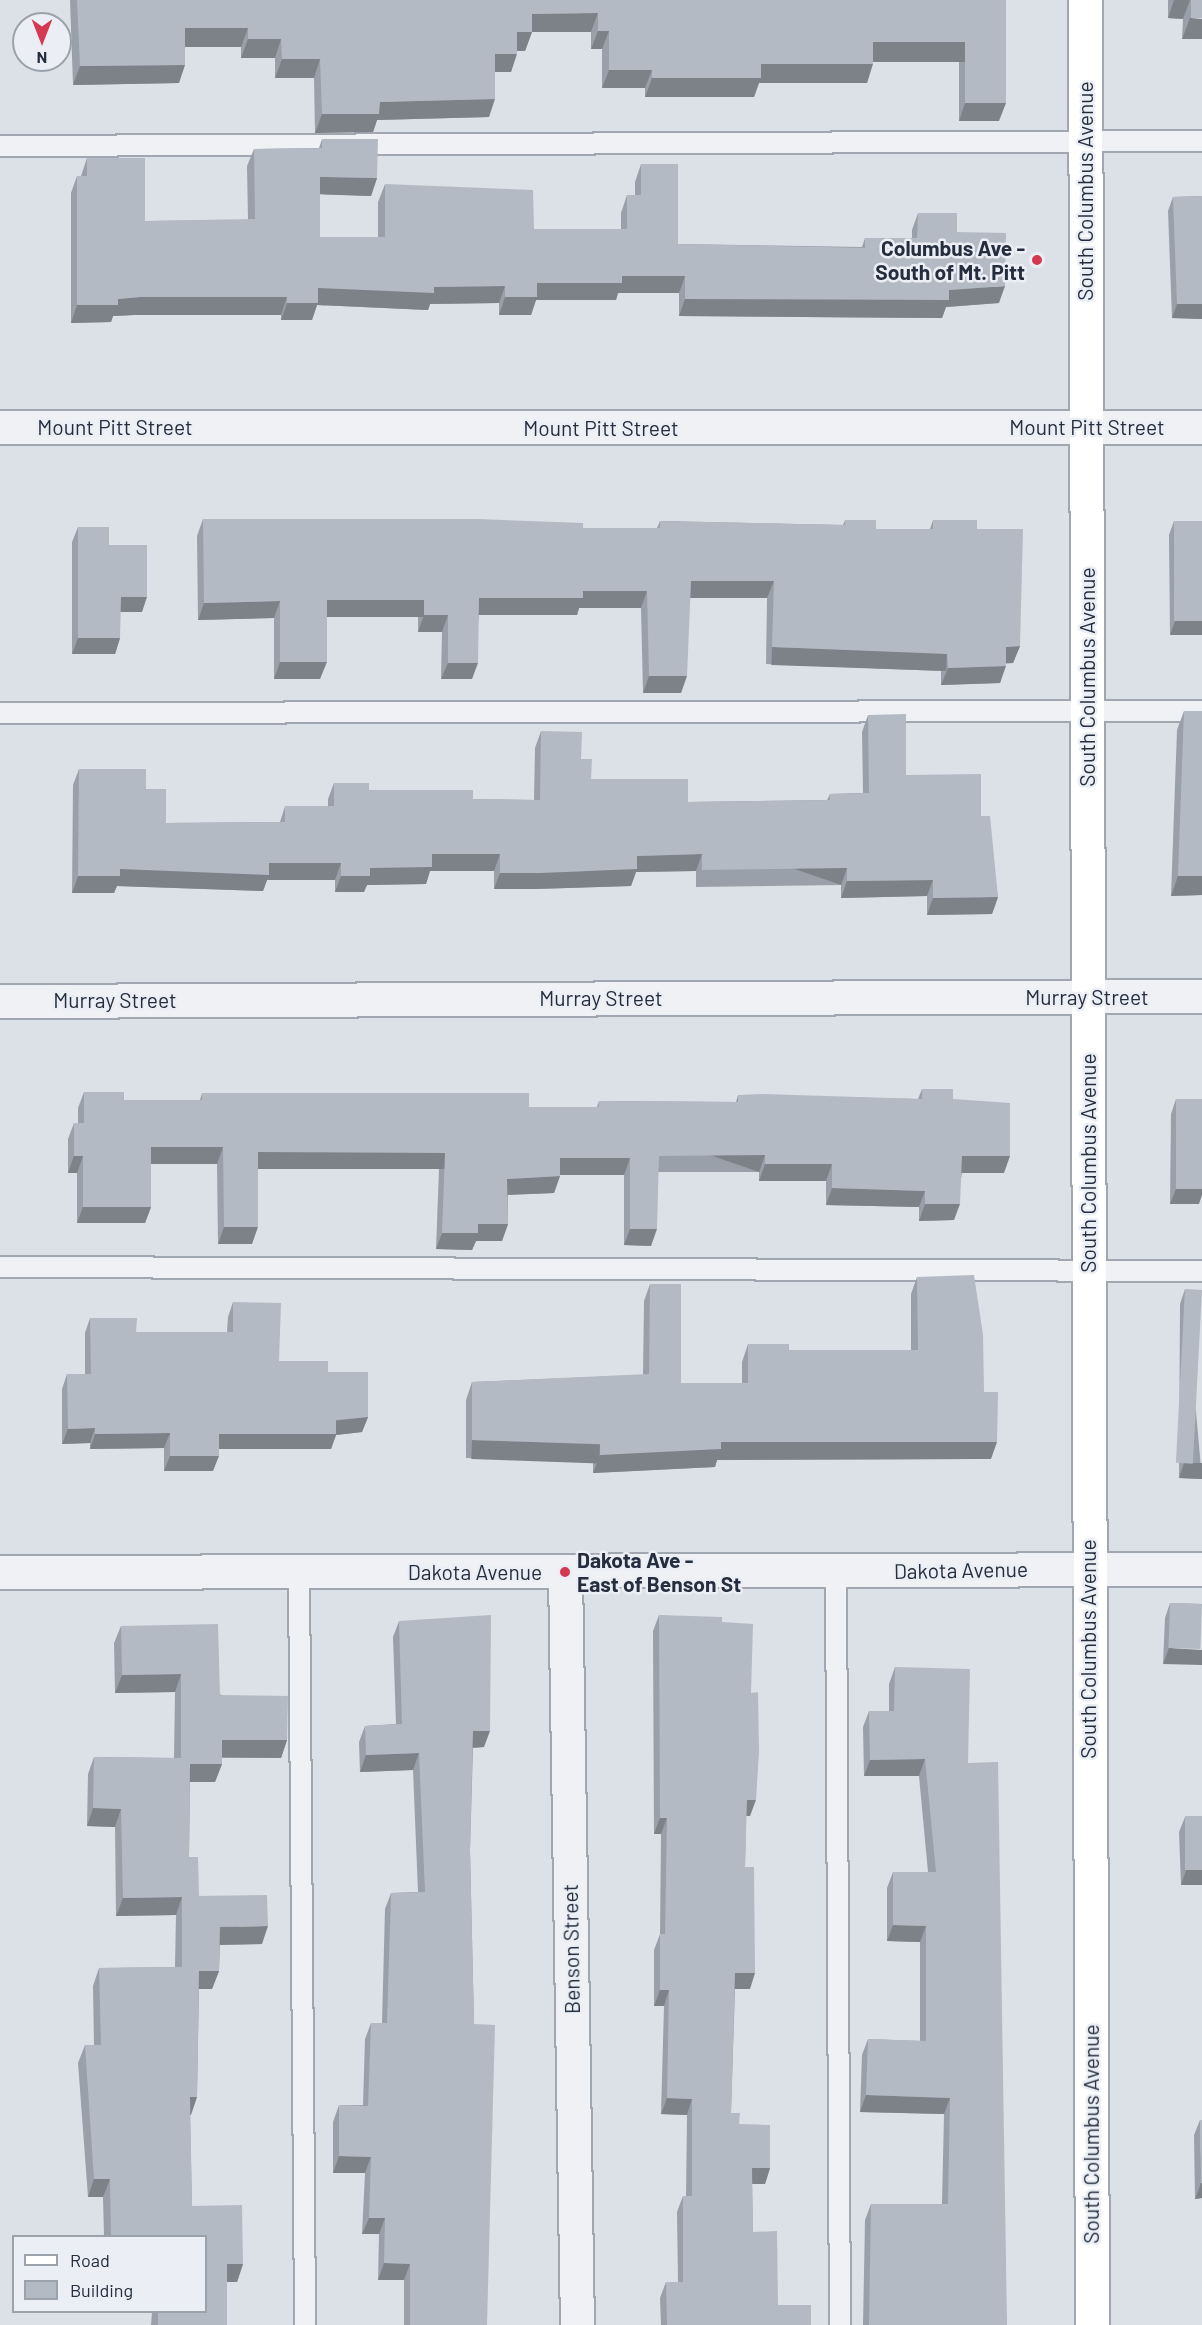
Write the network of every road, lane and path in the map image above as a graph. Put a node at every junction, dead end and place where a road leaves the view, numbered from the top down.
1 (1085, 0) edge
2 (1084, 140) junction
3 (1202, 141) edge
4 (0, 146) edge
5 (1086, 426) junction
6 (0, 427) edge
7 (1202, 427) edge
8 (1087, 711) junction
9 (1202, 711) edge
10 (0, 713) edge
11 (1202, 996) edge
12 (1088, 997) junction
13 (0, 1001) edge
14 (0, 1267) edge
15 (1088, 1271) junction
16 (1202, 1271) edge
17 (1087, 1569) junction
18 (1202, 1569) edge
19 (0, 1572) edge
20 (299, 1572) junction
21 (565, 1572) junction
22 (836, 1572) junction
23 (305, 2325) edge
24 (577, 2325) edge
25 (840, 2325) edge
26 (1092, 2325) edge

1 - 2 main road, South Columbus Avenue
2 - 3 lane
2 - 4 lane
2 - 5 main road, South Columbus Avenue
5 - 6 street, Mount Pitt Street
5 - 7 street, Mount Pitt Street
5 - 8 main road, South Columbus Avenue
8 - 9 lane
8 - 10 lane
8 - 12 main road, South Columbus Avenue
11 - 12 street, Murray Street
12 - 13 street, Murray Street
12 - 15 main road, South Columbus Avenue
14 - 15 lane
15 - 16 lane
15 - 17 main road, South Columbus Avenue
17 - 18 street, Dakota Avenue
17 - 22 street, Dakota Avenue
17 - 26 main road, South Columbus Avenue
19 - 20 street, Dakota Avenue
20 - 21 street, Dakota Avenue
20 - 23 lane
21 - 22 street, Dakota Avenue
21 - 24 street, Benson Street
22 - 25 lane

